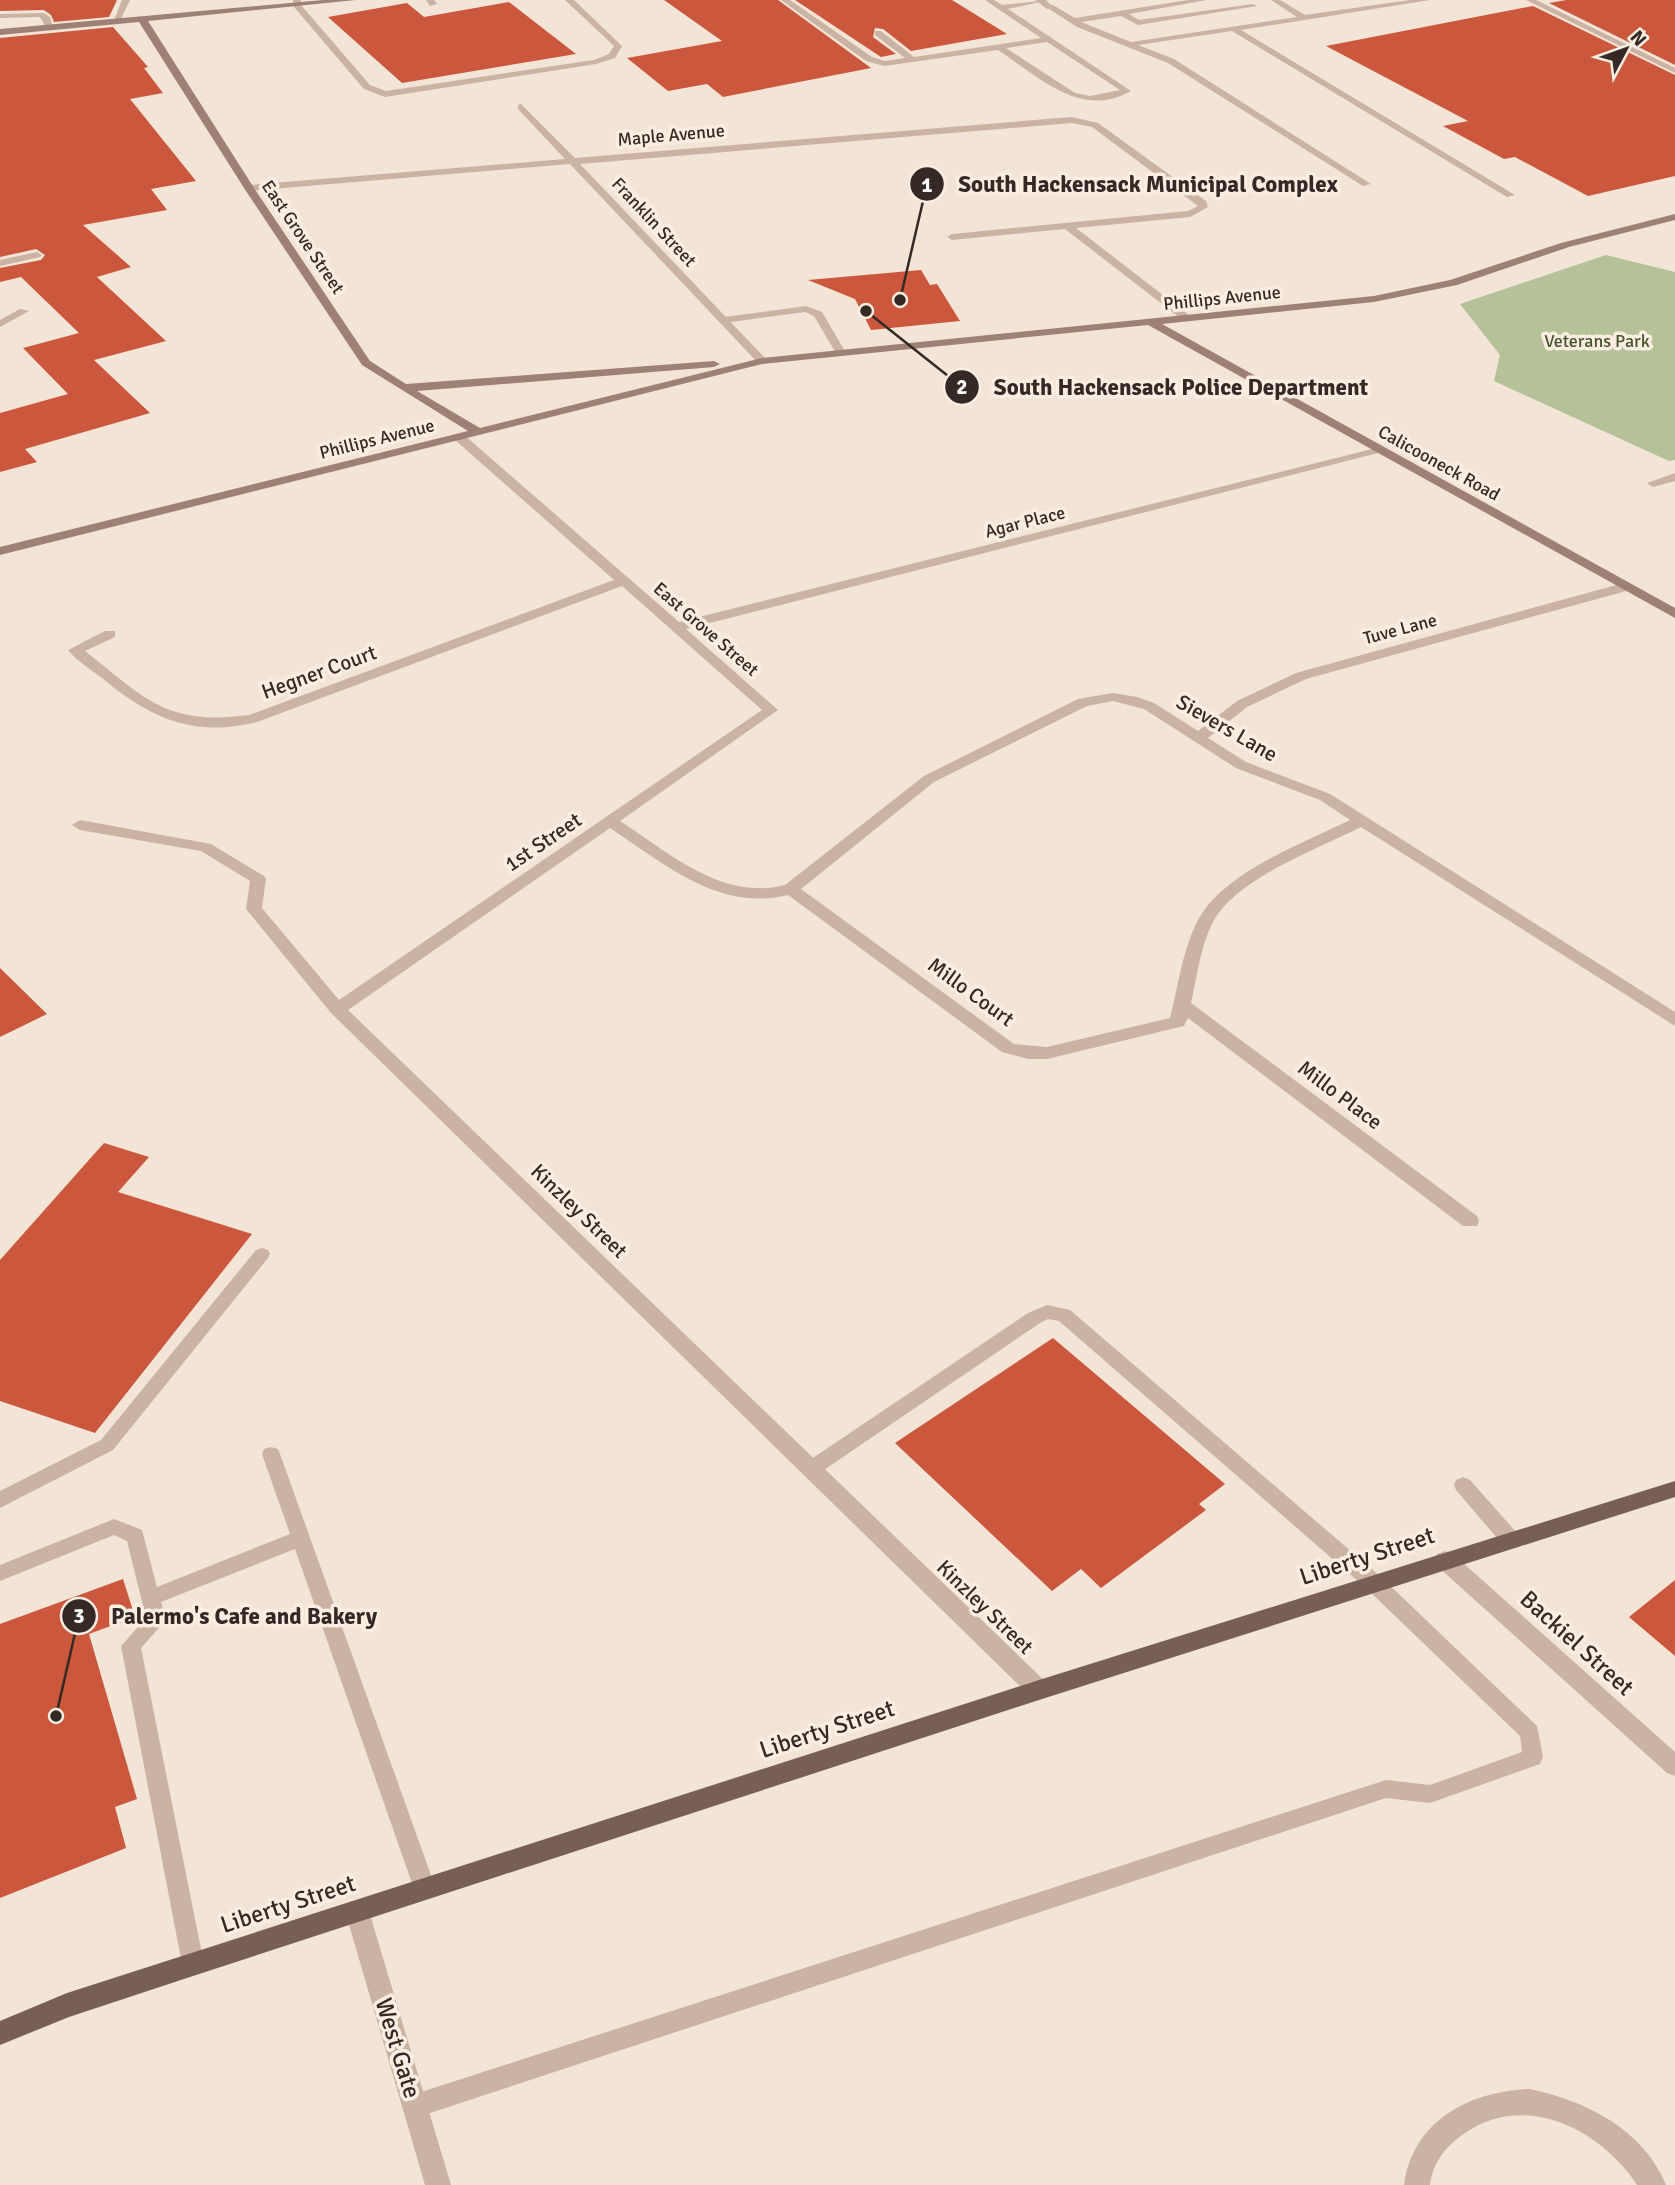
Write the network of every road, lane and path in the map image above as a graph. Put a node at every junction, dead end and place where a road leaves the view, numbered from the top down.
1 (126, 0) edge
2 (352, 0) edge
3 (569, 0) edge
4 (785, 0) edge
5 (989, 0) edge
6 (1040, 0) edge
7 (1203, 0) edge
8 (1275, 0) edge
9 (1426, 0) edge
10 (1531, 0) edge
11 (297, 2) edge
12 (1048, 3) edge
13 (1253, 5) dead end
14 (1001, 8) junction
15 (1122, 13) junction
16 (0, 16) edge
17 (1304, 18) junction
18 (142, 19) junction
19 (116, 21) junction
20 (1073, 21) junction
21 (50, 27) junction
22 (1234, 29) junction
23 (0, 32) edge
24 (878, 33) dead end
25 (1048, 39) junction
26 (1133, 44) junction
27 (999, 47) junction
28 (914, 61) junction
29 (1675, 71) edge
30 (522, 107) dead end
31 (573, 161) junction
32 (1366, 184) dead end
33 (249, 188) junction
34 (1510, 195) dead end
35 (1675, 217) edge
36 (1067, 226) junction
37 (952, 237) dead end
38 (37, 255) dead end
39 (0, 264) edge
40 (24, 311) dead end
41 (1188, 319) junction
42 (724, 320) junction
43 (1150, 322) junction
44 (0, 324) edge
45 (841, 353) junction
46 (762, 361) junction
47 (404, 388) junction
48 (479, 432) junction
49 (459, 437) junction
50 (1380, 450) junction
51 (1675, 477) edge
52 (1653, 484) dead end
53 (0, 551) edge
54 (624, 581) junction
55 (1625, 587) junction
56 (1675, 614) edge
57 (677, 627) junction
58 (110, 634) dead end
59 (771, 710) joint
60 (1199, 738) junction
61 (1362, 820) junction
62 (610, 821) junction
63 (80, 825) dead end
64 (791, 889) junction
65 (1182, 1005) junction
66 (337, 1009) junction
67 (1675, 1020) edge
68 (1470, 1221) dead end
69 (262, 1254) dead end
70 (271, 1454) dead end
71 (811, 1469) junction
72 (1463, 1485) dead end
73 (1675, 1489) edge
74 (0, 1500) edge
75 (302, 1538) junction
76 (1510, 1539) junction
77 (1445, 1560) junction
78 (0, 1573) edge
79 (1374, 1583) junction
80 (151, 1598) junction
81 (1039, 1690) junction
82 (1675, 1766) edge
83 (425, 1889) junction
84 (357, 1911) junction
85 (193, 1964) junction
86 (0, 2032) edge
87 (415, 2106) junction
88 (438, 2185) edge
89 (1417, 2185) edge
90 (1653, 2185) edge

1 - 19 lane
2 - 11 street
3 - 11 lane
4 - 28 lane
5 - 14 lane
6 - 12 street
6 - 14 lane
7 - 15 lane
8 - 17 lane
9 - 17 lane
10 - 29 lane
11 - 18 street
12 - 20 lane
13 - 15 lane
14 - 25 lane
15 - 20 lane
16 - 21 lane
17 - 22 lane
18 - 19 street
18 - 33 street, East Grove Street
19 - 21 street
20 - 26 lane
21 - 23 street
22 - 26 lane
22 - 34 lane
24 - 28 lane
25 - 27 lane
25 - 27 lane
26 - 32 lane
27 - 28 lane
30 - 31 street, Franklin Street
31 - 33 street, Maple Avenue
31 - 36 street, Maple Avenue
31 - 42 street, Franklin Street
33 - 47 street, East Grove Street
35 - 41 street, Phillips Avenue
36 - 37 street
36 - 41 street
38 - 39 lane
40 - 44 lane
41 - 43 street, Phillips Avenue
42 - 45 lane
42 - 46 street, Franklin Street
43 - 45 street, Phillips Avenue
43 - 50 street, Calicooneck Road
45 - 46 street, Phillips Avenue
46 - 47 street, Phillips Avenue
46 - 48 street, Phillips Avenue
47 - 48 street, East Grove Street
48 - 49 street, Phillips Avenue
49 - 53 street, Phillips Avenue
49 - 54 street, East Grove Street
50 - 55 street, Calicooneck Road
50 - 57 street, Agar Place
51 - 52 street
54 - 57 street, East Grove Street
54 - 58 street, Hegner Court
55 - 56 street, Calicooneck Road
55 - 60 street, Tuve Lane
57 - 59 street, East Grove Street
59 - 62 street, 1st Street
60 - 61 street, Sievers Lane
60 - 64 street, Sievers Lane
61 - 65 street, Millo Court
61 - 67 street, Sievers Lane
62 - 64 street
62 - 66 street, 1st Street
63 - 66 street, Kinzley Street
64 - 65 street, Millo Court
65 - 68 street, Millo Place
66 - 71 street, Kinzley Street
69 - 74 lane
70 - 75 lane
71 - 79 lane
71 - 81 street, Kinzley Street
72 - 76 lane
73 - 76 main road, Liberty Street
75 - 80 lane
75 - 83 lane
76 - 77 main road, Liberty Street
77 - 79 main road, Liberty Street
77 - 82 street, Backiel Street
78 - 80 lane
79 - 81 main road, Liberty Street
79 - 87 lane
80 - 85 lane
81 - 83 main road, Liberty Street
83 - 84 main road, Liberty Street
84 - 85 main road, Liberty Street
84 - 87 street, West Gate
85 - 86 main road, Liberty Street
87 - 88 street, West Gate
89 - 90 street

